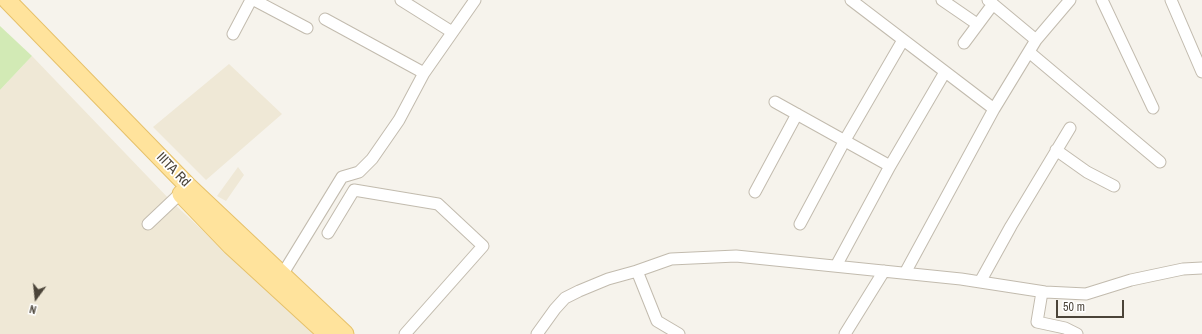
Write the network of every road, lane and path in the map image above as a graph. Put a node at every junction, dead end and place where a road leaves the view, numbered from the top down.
1 (252, 0) edge
2 (401, 0) edge
3 (475, 0) edge
4 (851, 0) edge
5 (942, 0) edge
6 (1070, 0) edge
7 (1102, 0) edge
8 (1171, 0) edge
9 (6, 2) edge
10 (990, 2) edge
11 (325, 19) dead end
12 (977, 24) junction
13 (307, 28) dead end
14 (452, 32) junction
15 (233, 34) dead end
16 (903, 40) junction
17 (1036, 40) junction
18 (964, 43) dead end
19 (1029, 52) junction
20 (945, 72) junction
21 (1202, 72) edge
22 (424, 73) junction
23 (775, 102) dead end
24 (1153, 108) dead end
25 (994, 109) junction
26 (797, 114) junction
27 (1070, 128) dead end
28 (845, 140) junction
29 (1056, 150) junction
30 (1160, 162) dead end
31 (890, 166) junction
32 (1114, 186) dead end
33 (184, 189) junction
34 (755, 192) dead end
35 (148, 224) dead end
36 (800, 224) dead end
37 (328, 233) dead end
38 (836, 266) junction
39 (1202, 268) edge
40 (637, 271) junction
41 (884, 271) junction
42 (905, 273) junction
43 (282, 275) junction
44 (980, 282) junction
45 (1042, 292) junction
46 (327, 334) edge
47 (345, 334) edge
48 (405, 334) edge
49 (537, 334) edge
50 (679, 334) edge
51 (845, 334) edge
52 (1076, 334) edge

1 - 13 street
1 - 15 street
2 - 14 street
3 - 14 street
4 - 16 street
5 - 12 street
6 - 17 street
7 - 24 street
8 - 21 street
9 - 33 main road, IIITA Rd
10 - 12 street
10 - 17 street
11 - 22 street
12 - 18 street
14 - 22 street
16 - 20 street
16 - 28 street
17 - 19 street
19 - 25 street
19 - 30 street
20 - 25 street
20 - 31 street
22 - 43 street
23 - 26 street
25 - 42 street
26 - 28 street
26 - 34 street
27 - 29 street
28 - 31 street
28 - 36 street
29 - 32 street
29 - 44 street
31 - 38 street
33 - 35 street
33 - 43 main road, IIITA Rd
33 - 46 main road, IIITA Rd
37 - 48 street
38 - 40 street
38 - 41 street
39 - 45 street
40 - 49 street
40 - 50 street
41 - 42 street
41 - 51 street
42 - 44 street
43 - 47 main road, IIITA Rd
44 - 45 street
45 - 52 street

